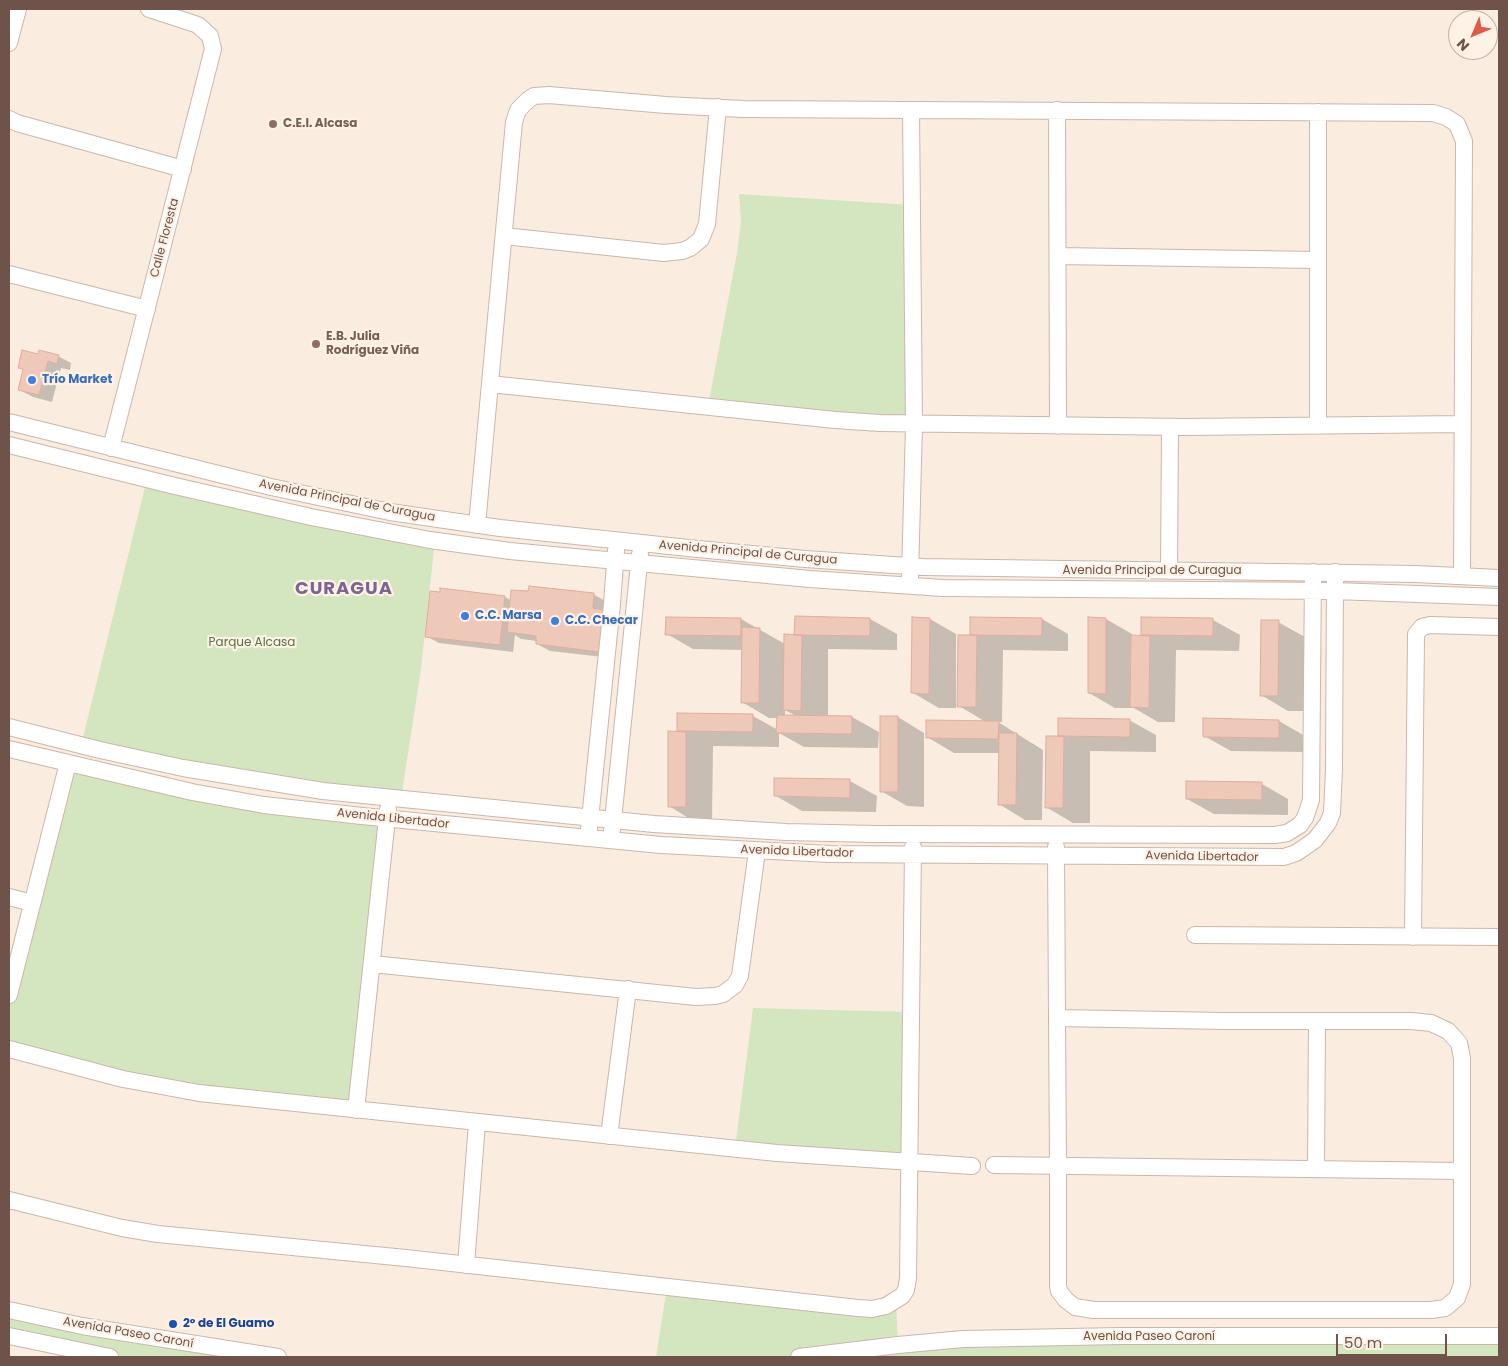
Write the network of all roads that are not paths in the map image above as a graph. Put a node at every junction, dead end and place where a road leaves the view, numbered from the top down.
1 (18, 9) edge
2 (149, 9) edge
3 (9, 43) edge
4 (718, 107) junction
5 (911, 110) junction
6 (1058, 110) junction
7 (1318, 112) junction
8 (9, 119) edge
9 (183, 169) junction
10 (504, 236) junction
11 (1058, 256) junction
12 (1318, 260) junction
13 (9, 274) edge
14 (146, 309) junction
15 (490, 384) junction
16 (9, 422) edge
17 (914, 424) junction
18 (1463, 424) junction
19 (1058, 426) junction
20 (1318, 426) junction
21 (1170, 427) junction
22 (9, 444) edge
23 (111, 448) junction
24 (477, 525) junction
25 (617, 540) junction
26 (641, 542) junction
27 (615, 561) junction
28 (639, 563) junction
29 (910, 566) junction
30 (1169, 571) junction
31 (1313, 572) junction
32 (1335, 572) junction
33 (1462, 576) junction
34 (1499, 578) edge
35 (909, 587) junction
36 (1313, 591) junction
37 (1335, 591) junction
38 (1499, 597) edge
39 (1499, 628) edge
40 (9, 728) edge
41 (9, 749) edge
42 (68, 764) junction
43 (389, 798) junction
44 (589, 818) junction
45 (387, 819) junction
46 (613, 820) junction
47 (912, 834) junction
48 (1056, 834) junction
49 (588, 838) junction
50 (611, 840) junction
51 (757, 852) junction
52 (913, 856) junction
53 (1056, 856) junction
54 (9, 897) edge
55 (32, 903) junction
56 (1195, 935) dead end
57 (1413, 937) junction
58 (1499, 937) edge
59 (372, 964) junction
60 (628, 989) junction
61 (9, 995) edge
62 (1057, 1018) junction
63 (1317, 1021) junction
64 (9, 1049) edge
65 (356, 1110) junction
66 (477, 1123) junction
67 (609, 1136) junction
68 (910, 1163) junction
69 (994, 1165) dead end
70 (1058, 1165) junction
71 (972, 1166) dead end
72 (1316, 1169) junction
73 (1462, 1171) junction
74 (9, 1200) edge
75 (466, 1265) junction
76 (9, 1310) edge
77 (9, 1336) edge
78 (1499, 1336) edge
79 (110, 1357) edge
80 (278, 1357) edge
81 (799, 1357) edge

1 - 3 street
2 - 9 street, Calle Floresta
4 - 5 street
4 - 10 street
4 - 10 street
5 - 6 street
5 - 17 street
6 - 7 street
6 - 11 street
7 - 12 street
7 - 18 street
8 - 9 street
9 - 14 street, Calle Floresta
10 - 15 street
11 - 12 street
11 - 19 street
12 - 20 street
13 - 14 street
14 - 23 street, Calle Floresta
15 - 17 street
15 - 24 street
16 - 23 street, Avenida Principal de Curagua
17 - 19 street
17 - 29 street
18 - 20 street
18 - 33 street
19 - 21 street
20 - 21 street
21 - 30 street
22 - 27 street, Avenida Principal de Curagua
23 - 24 street, Avenida Principal de Curagua
24 - 25 street, Avenida Principal de Curagua
25 - 26 street, Avenida Principal de Curagua
25 - 27 street
26 - 28 street
26 - 29 street, Avenida Principal de Curagua
27 - 28 street, Avenida Principal de Curagua
27 - 44 street
28 - 35 street, Avenida Principal de Curagua
28 - 46 street
29 - 30 street, Avenida Principal de Curagua
29 - 35 street
30 - 31 street, Avenida Principal de Curagua
31 - 32 street, Avenida Principal de Curagua
31 - 36 street, Avenida Libertador
32 - 33 street, Avenida Principal de Curagua
32 - 37 street, Avenida Libertador
33 - 34 street, Avenida Principal de Curagua
35 - 36 street, Avenida Principal de Curagua
36 - 37 street, Avenida Principal de Curagua
36 - 48 street, Avenida Libertador
37 - 38 street, Avenida Principal de Curagua
37 - 53 street, Avenida Libertador
39 - 57 street
40 - 43 street, Avenida Libertador
41 - 42 street, Avenida Libertador
42 - 45 street, Avenida Libertador
42 - 55 street
43 - 44 street, Avenida Libertador
43 - 45 street
44 - 46 street, Avenida Libertador
44 - 49 street
45 - 49 street, Avenida Libertador
45 - 59 street
46 - 47 street, Avenida Libertador
46 - 50 street
47 - 48 street, Avenida Libertador
47 - 52 street
48 - 53 street
49 - 50 street, Avenida Libertador
50 - 51 street, Avenida Libertador
51 - 52 street, Avenida Libertador
51 - 60 street
52 - 53 street, Avenida Libertador
52 - 68 street
53 - 62 street
54 - 55 street
55 - 61 street
56 - 57 street
57 - 58 street
59 - 60 street
59 - 65 street
60 - 67 street
62 - 63 street
62 - 70 street
63 - 72 street
63 - 73 street
64 - 65 street
65 - 66 street
66 - 67 street
66 - 75 street
67 - 68 street
68 - 71 street
68 - 75 street
69 - 70 street
70 - 72 street
70 - 73 street
72 - 73 street
74 - 75 street
76 - 80 street, Avenida Paseo Caroní
77 - 79 street, Avenida Paseo Caroní
78 - 81 street, Avenida Paseo Caroní

